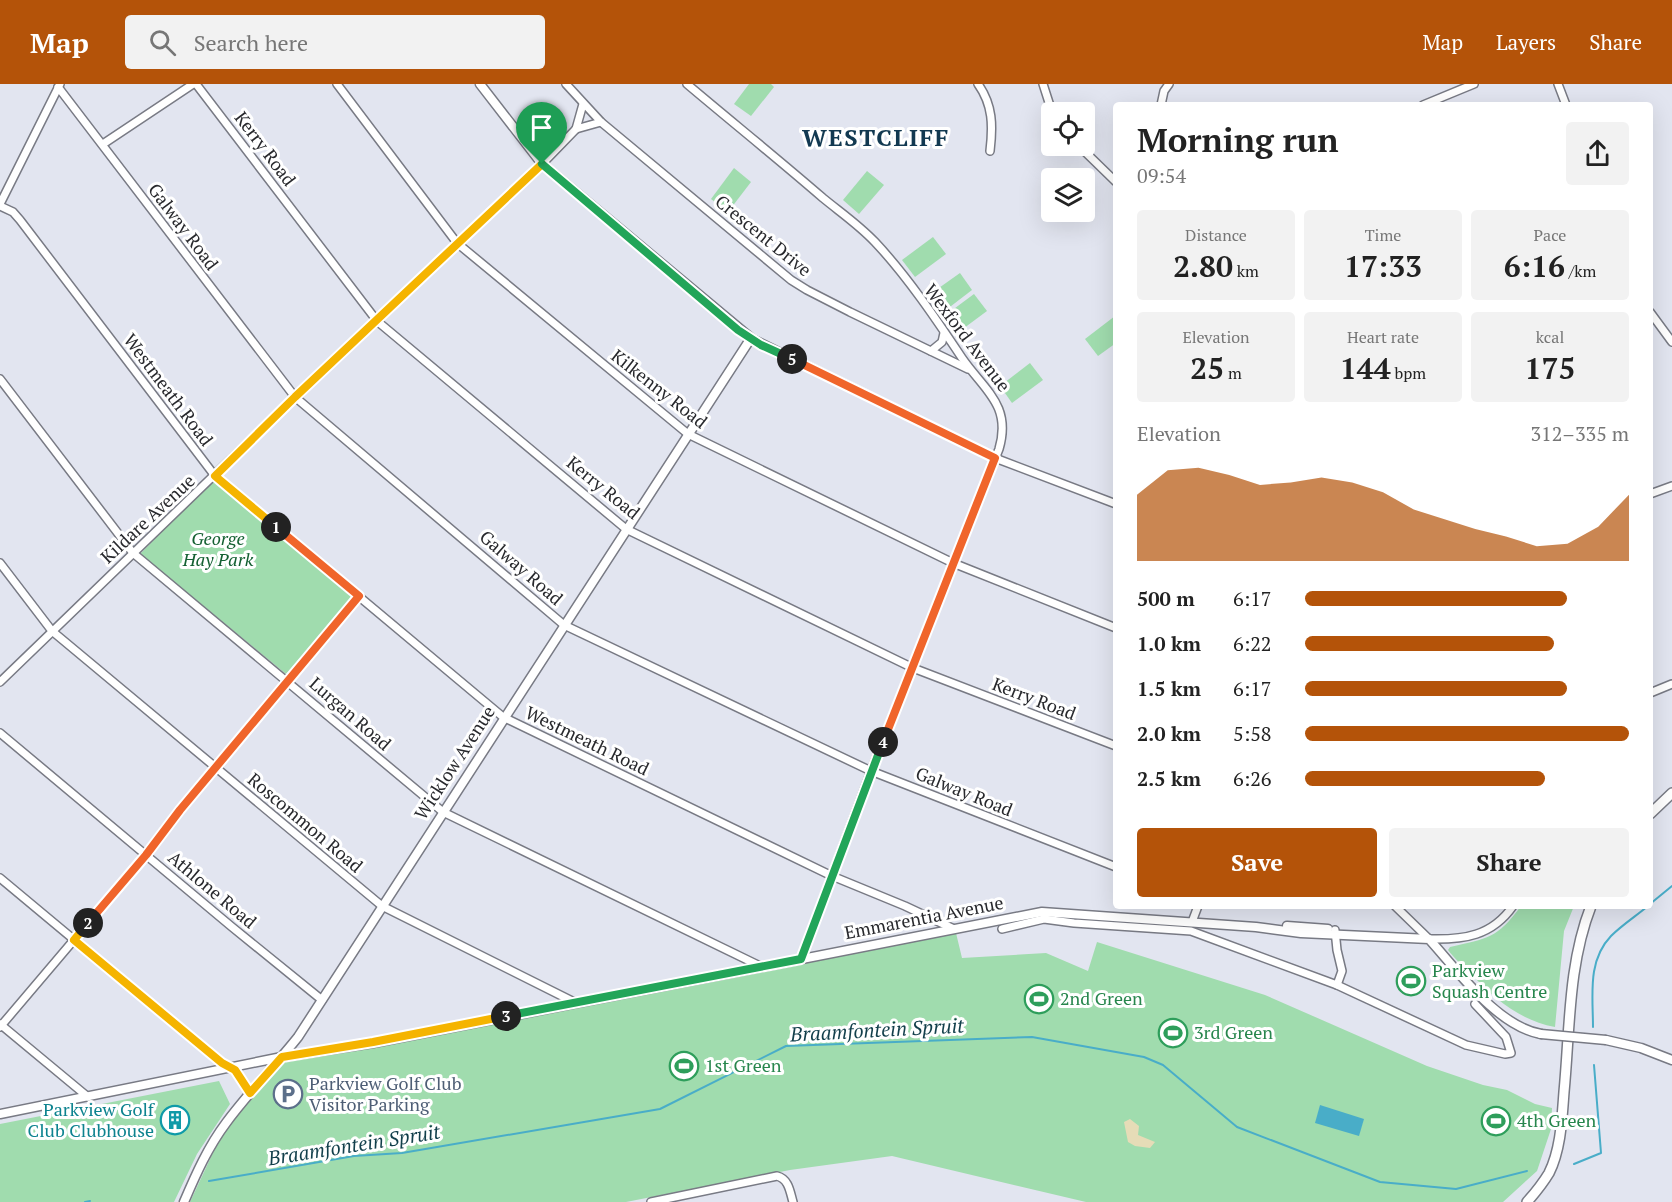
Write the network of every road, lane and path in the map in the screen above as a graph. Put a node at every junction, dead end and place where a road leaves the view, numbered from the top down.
1 (194, 84) edge
2 (337, 84) edge
3 (480, 84) edge
4 (566, 84) edge
5 (687, 84) edge
6 (978, 84) edge
7 (1043, 84) edge
8 (1169, 84) edge
9 (1474, 84) edge
10 (1558, 84) edge
11 (59, 86) edge
12 (1049, 102) edge
13 (1162, 102) edge
14 (1430, 102) edge
15 (1565, 102) edge
16 (583, 104) junction
17 (601, 122) junction
18 (576, 129) junction
19 (103, 144) junction
20 (990, 151) dead end
21 (1089, 156) edge
22 (542, 164) junction
23 (1113, 179) edge
24 (0, 205) edge
25 (457, 243) junction
26 (1653, 316) edge
27 (377, 321) junction
28 (944, 332) junction
29 (751, 338) junction
30 (1672, 342) edge
31 (931, 351) junction
32 (970, 370) junction
33 (0, 379) edge
34 (295, 397) junction
35 (688, 434) junction
36 (995, 458) junction
37 (215, 476) junction
38 (1672, 486) edge
39 (1653, 493) edge
40 (1113, 503) edge
41 (626, 529) junction
42 (133, 553) junction
43 (0, 563) edge
44 (953, 563) junction
45 (359, 596) junction
46 (564, 625) junction
47 (1113, 627) edge
48 (52, 632) junction
49 (913, 668) junction
50 (0, 682) edge
51 (288, 682) junction
52 (1672, 684) edge
53 (1653, 692) edge
54 (504, 717) junction
55 (0, 733) edge
56 (1113, 745) edge
57 (216, 768) junction
58 (871, 771) junction
59 (1672, 793) edge
60 (1653, 811) edge
61 (443, 812) junction
62 (146, 855) junction
63 (1113, 866) edge
64 (832, 876) junction
65 (0, 878) edge
66 (382, 906) junction
67 (1197, 909) edge
68 (1398, 909) edge
69 (1511, 909) edge
70 (1590, 909) edge
71 (1192, 922) junction
72 (954, 929) junction
73 (1002, 929) dead end
74 (1335, 933) junction
75 (1429, 939) junction
76 (74, 940) junction
77 (801, 959) junction
78 (762, 967) junction
79 (1337, 985) junction
80 (322, 1000) junction
81 (576, 1003) junction
82 (1475, 1004) dead end
83 (1, 1025) edge
84 (282, 1057) junction
85 (1672, 1060) edge
86 (231, 1068) junction
87 (250, 1093) junction
88 (88, 1097) junction
89 (0, 1114) edge
90 (184, 1202) edge
91 (651, 1202) edge
92 (793, 1202) edge
93 (1527, 1202) edge

1 - 19 street
1 - 27 street, Kerry Road
2 - 25 street, Kilkenny Road
3 - 22 street
4 - 16 street, Crescent Drive
5 - 28 street, Wexford Avenue
6 - 20 street
7 - 12 street
8 - 13 street
9 - 14 street
10 - 15 street
11 - 19 street, Galway Road
11 - 24 street
16 - 17 street, Crescent Drive
16 - 18 street, Kildare Avenue
17 - 18 street
17 - 31 street, Crescent Drive
18 - 22 street, Kildare Avenue
19 - 34 street, Galway Road
21 - 23 street
22 - 25 street, Kildare Avenue
22 - 29 street
24 - 37 street, Westmeath Road
25 - 27 street, Kildare Avenue
25 - 35 street, Kilkenny Road
26 - 30 street
27 - 34 street, Kildare Avenue
27 - 41 street, Kerry Road
28 - 31 street
28 - 32 street, Wexford Avenue
29 - 35 street, Wicklow Avenue
29 - 36 street
31 - 32 street, Crescent Drive
32 - 36 street, Wexford Avenue
33 - 42 street, Lurgan Road
34 - 37 street, Kildare Avenue
34 - 46 street, Galway Road
35 - 41 street, Wicklow Avenue
35 - 44 street, Kilkenny Road
36 - 40 street
36 - 44 street, Wexford Avenue
37 - 42 street, Kildare Avenue
37 - 45 street, Westmeath Road
38 - 39 street
41 - 46 street, Wicklow Avenue
41 - 49 street, Kerry Road
42 - 48 street, Kildare Avenue
42 - 51 street, Lurgan Road
43 - 48 street, Roscommon Road
44 - 47 street, Kilkenny Road
44 - 49 street, Wexford Avenue
45 - 51 street
45 - 54 street, Westmeath Road
46 - 54 street, Wicklow Avenue
46 - 58 street, Galway Road
48 - 50 street, Kildare Avenue
48 - 57 street, Roscommon Road
49 - 56 street, Kerry Road
49 - 58 street, Wexford Avenue
51 - 57 street
51 - 61 street, Lurgan Road
52 - 53 street
54 - 61 street, Wicklow Avenue
54 - 64 street, Westmeath Road
55 - 62 street, Athlone Road
57 - 62 street
57 - 66 street, Roscommon Road
58 - 63 street, Galway Road
58 - 64 street, Wexford Avenue
59 - 60 main road
61 - 66 street, Wicklow Avenue
61 - 78 street, Lurgan Road
62 - 76 street
62 - 80 street, Athlone Road
64 - 72 street, Westmeath Road
64 - 77 street, Wexford Avenue
65 - 76 street
66 - 80 street, Wicklow Avenue
66 - 81 street, Roscommon Road
67 - 71 street
68 - 75 street
69 - 75 street
70 - 93 main road
71 - 72 street, Emmarentia Avenue
71 - 74 street, Emmarentia Avenue
72 - 77 street, Emmarentia Avenue
73 - 79 street
74 - 75 street, Emmarentia Avenue
74 - 79 street
75 - 85 street, bridge
76 - 83 street
76 - 86 street
77 - 78 street, Emmarentia Avenue
78 - 81 street, Emmarentia Avenue
79 - 82 street
80 - 84 street, Wicklow Avenue
81 - 84 street, Emmarentia Avenue
83 - 88 street
84 - 86 street, Emmarentia Avenue
84 - 87 street, Wicklow Avenue
86 - 87 street
86 - 88 street, Emmarentia Avenue
87 - 90 street, Wicklow Avenue
88 - 89 street, Emmarentia Avenue
91 - 92 street

